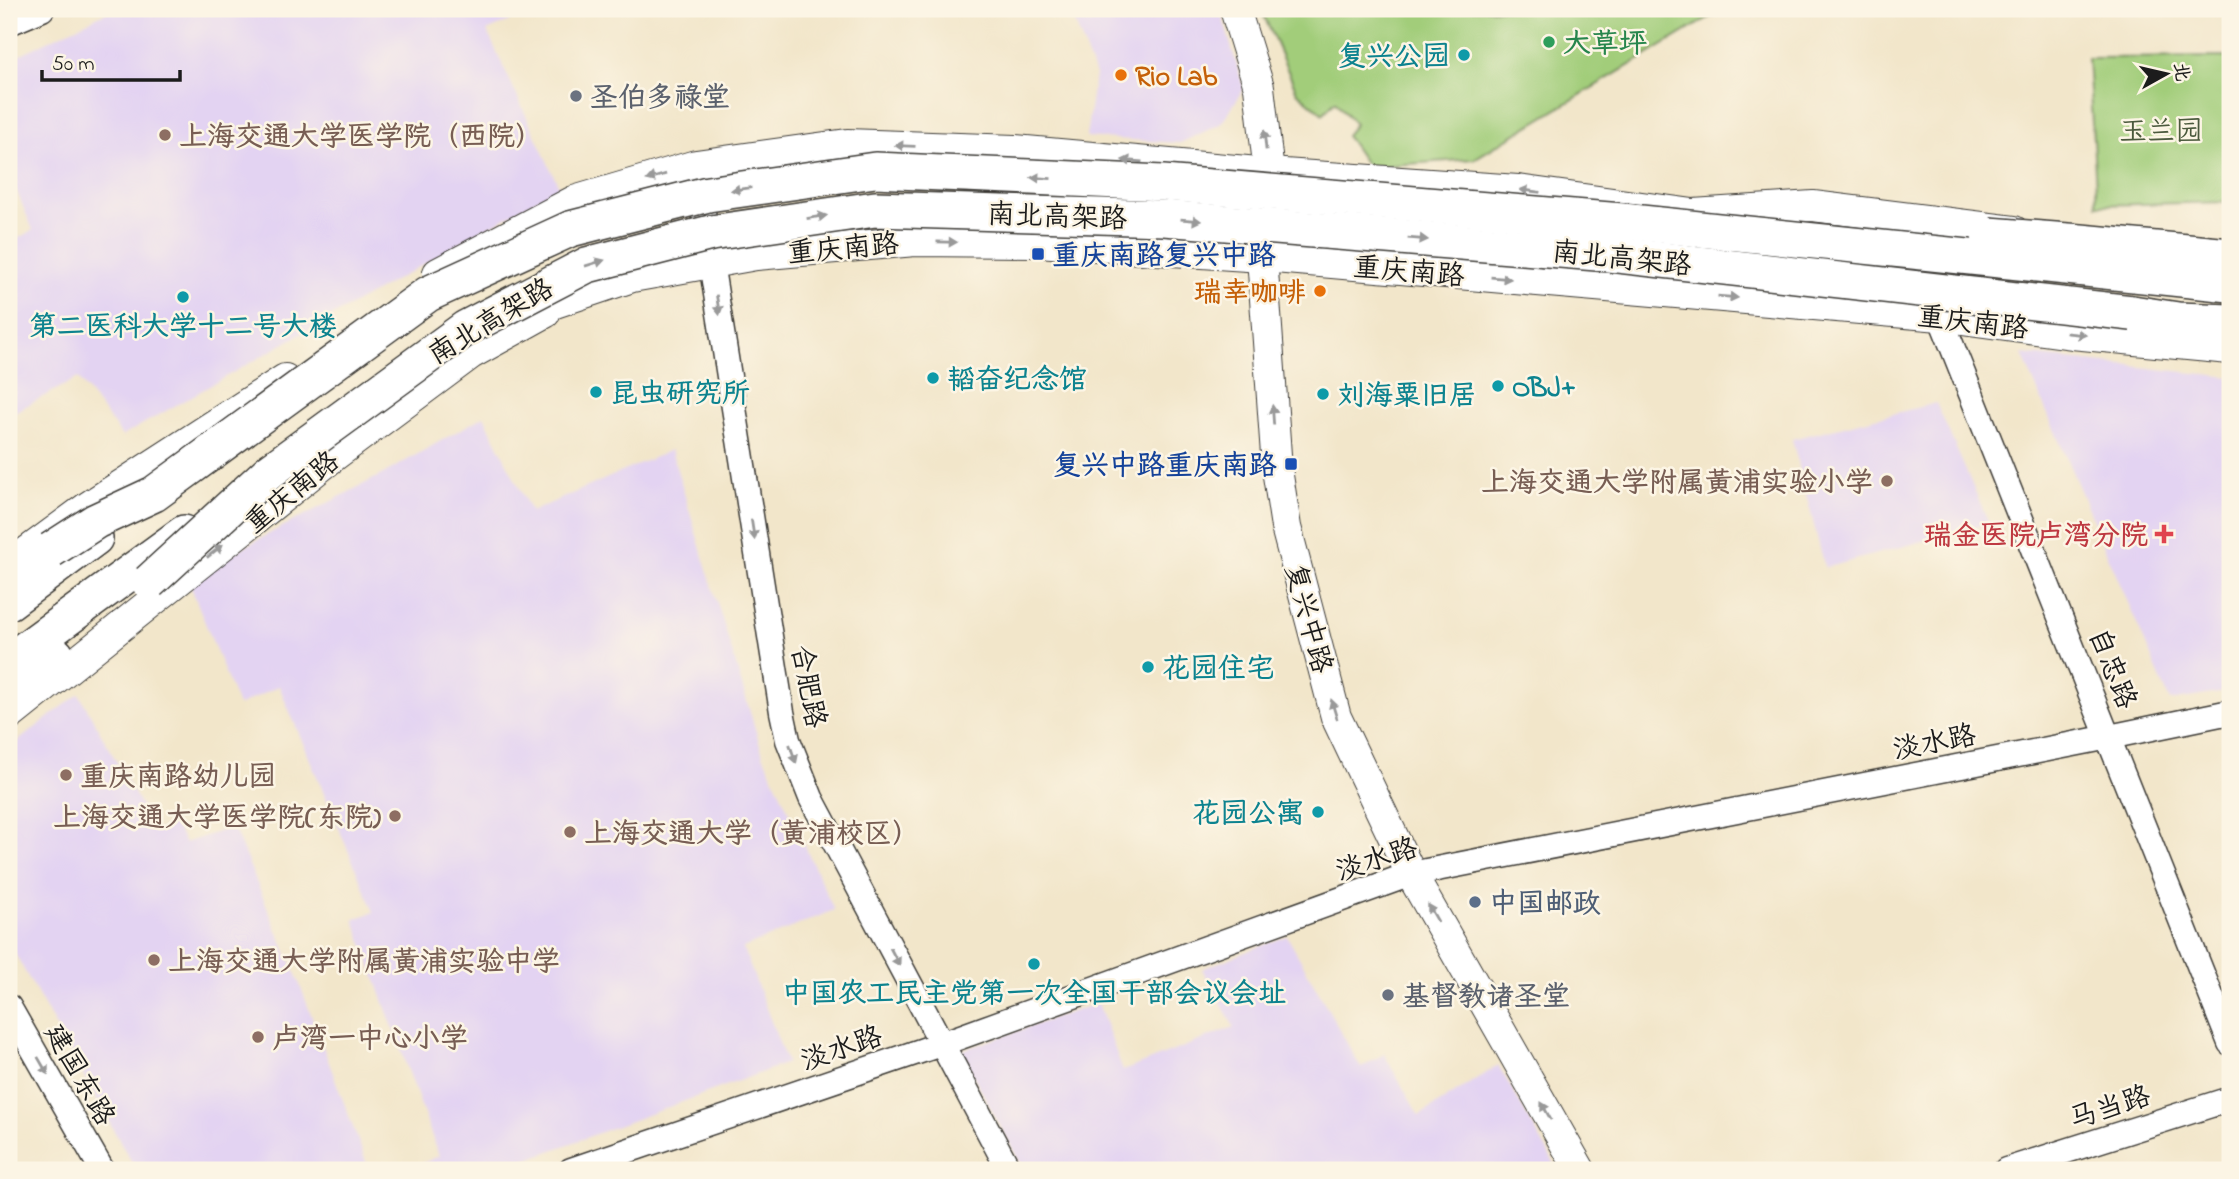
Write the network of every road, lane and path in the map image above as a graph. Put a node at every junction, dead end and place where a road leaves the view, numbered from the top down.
1 (42, 9) edge
2 (1235, 9) edge
3 (9, 23) edge
4 (696, 165) junction
5 (1269, 173) junction
6 (1847, 212) junction
7 (1694, 221) junction
8 (1878, 239) junction
9 (2230, 255) edge
10 (1262, 257) junction
11 (711, 263) junction
12 (2230, 277) edge
13 (2230, 284) edge
14 (589, 290) junction
15 (1940, 316) junction
16 (2230, 325) edge
17 (2230, 349) edge
18 (295, 373) junction
19 (270, 471) junction
20 (154, 494) junction
21 (9, 565) edge
22 (9, 581) edge
23 (9, 596) edge
24 (9, 602) edge
25 (9, 661) edge
26 (9, 678) edge
27 (9, 692) edge
28 (2230, 712) edge
29 (9, 716) edge
30 (2109, 737) junction
31 (1411, 874) junction
32 (9, 1007) edge
33 (2230, 1043) edge
34 (941, 1044) junction
35 (2230, 1099) edge
36 (102, 1170) edge
37 (571, 1170) edge
38 (1009, 1170) edge
39 (1580, 1170) edge
40 (2006, 1170) edge

1 - 3 street
5 -> 2 main road, 复兴中路
5 -> 4 main road
4 - 11 street, 合肥路
4 -> 18 main road
7 -> 5 main road
5 - 10 main road, 复兴中路
6 - 7 main road
6 - 8 main road
6 - 9 main road
7 - 8 main road
7 - 9 highway, bridge
7 - 13 highway, 南北高架路, bridge
7 -> 20 highway, 南北高架路, bridge
8 - 12 main road
11 -> 10 main road, 重庆南路
10 -> 15 main road, 重庆南路
31 -> 10 main road, 复兴中路
11 - 14 main road, 重庆南路
11 -> 34 street, 合肥路
14 - 26 main road, 重庆南路
29 -> 14 main road, 重庆南路
15 -> 17 main road, 重庆南路
15 - 30 street, 自忠路
19 -> 16 highway, 南北高架路, bridge
18 - 21 main road
18 - 23 main road
19 - 25 highway, 南北高架路, bridge
19 - 27 highway, bridge
20 - 22 highway, bridge
20 - 24 highway, 南北高架路, bridge
28 - 30 street, 淡水路
30 - 31 street, 淡水路
30 - 33 street, 自忠路
31 - 34 street, 淡水路
39 -> 31 main road, 复兴中路
32 -> 36 street, 建国东路
34 - 37 street, 淡水路
34 - 38 street, 合肥路
35 - 40 street, 马当路

